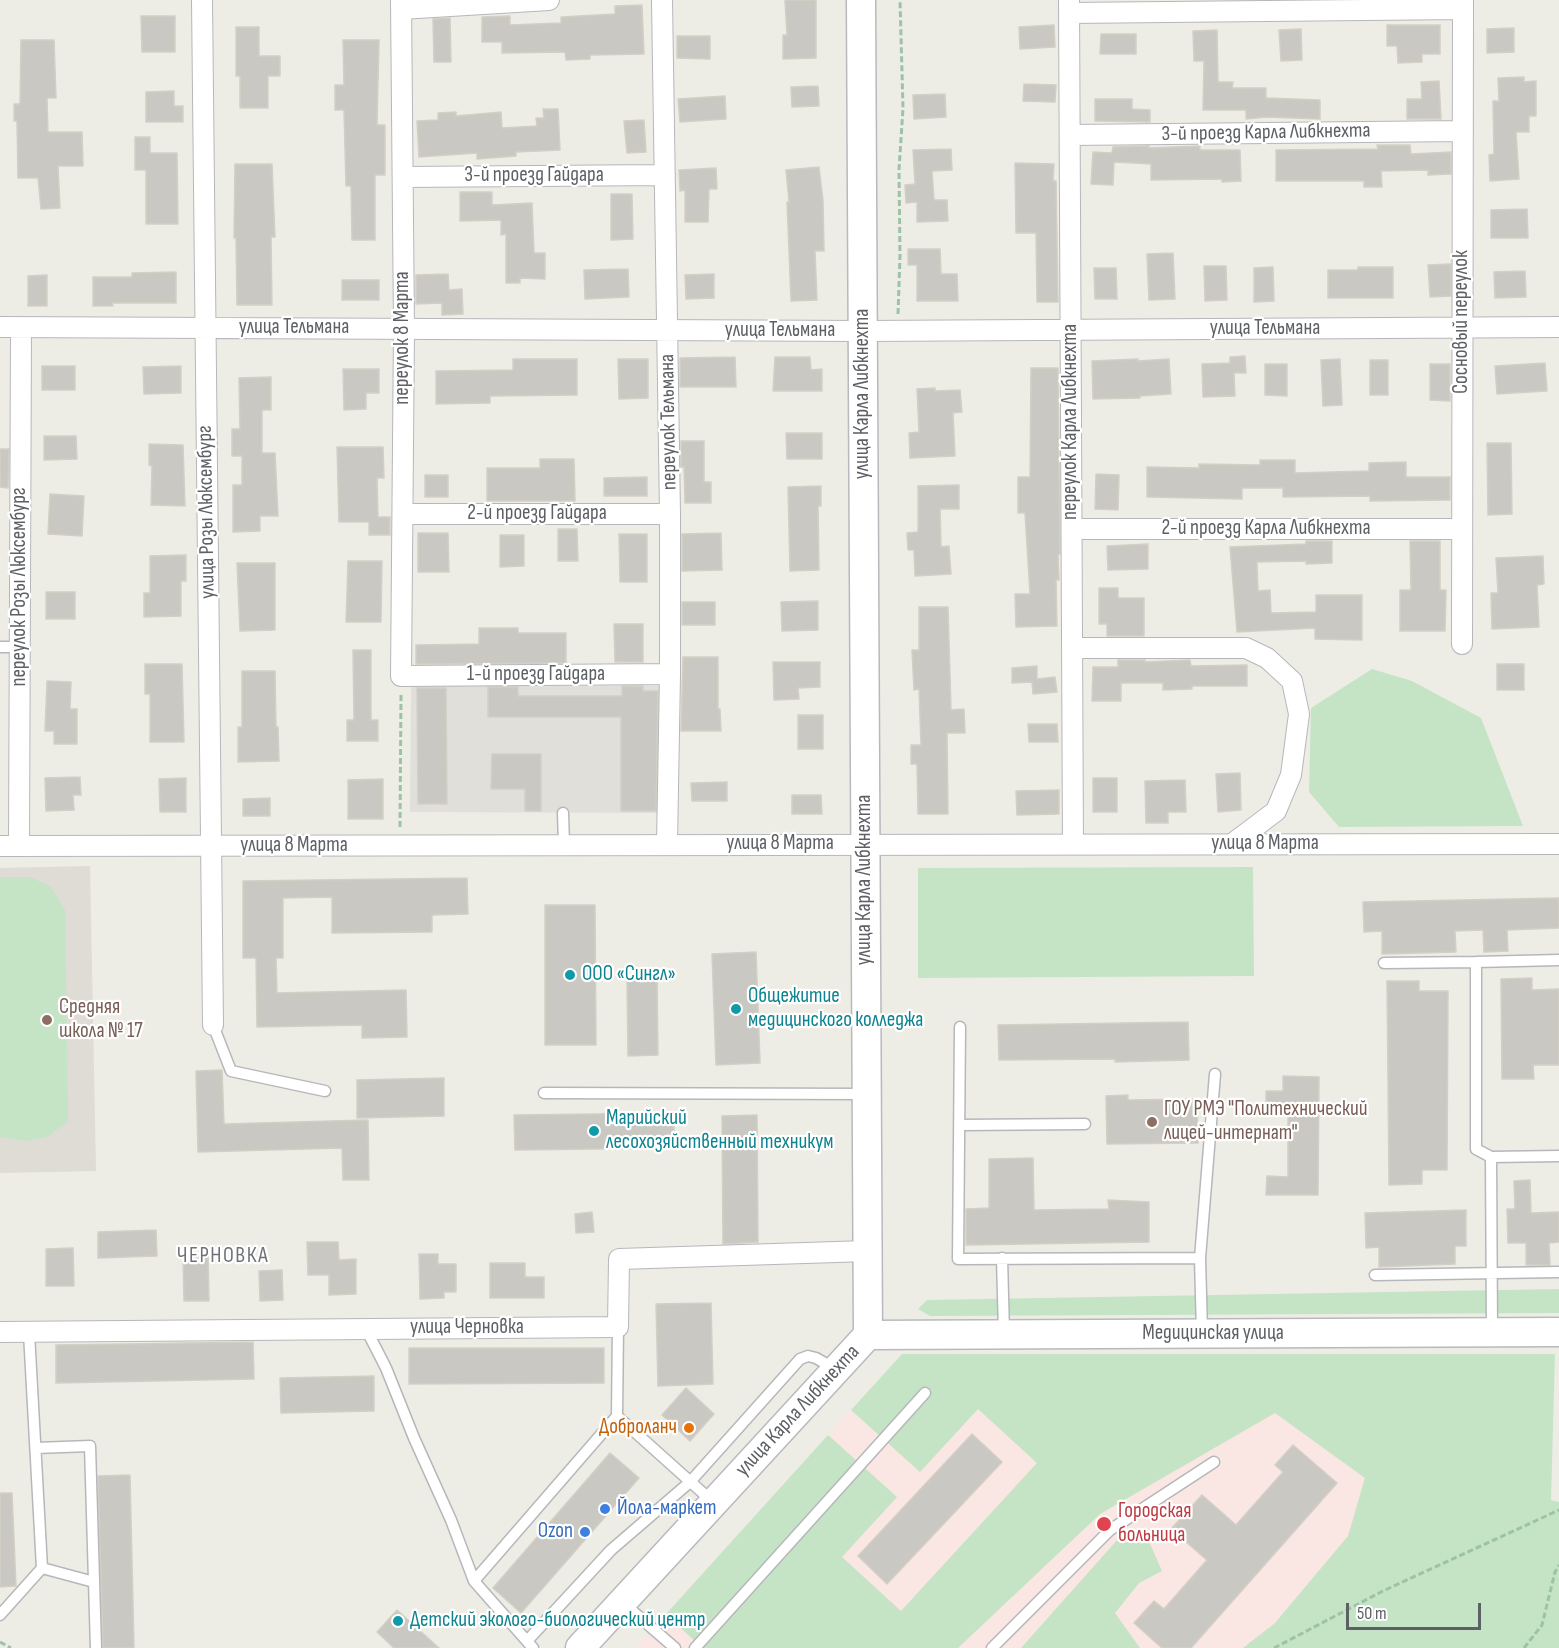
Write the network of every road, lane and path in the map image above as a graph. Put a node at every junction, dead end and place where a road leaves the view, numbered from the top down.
1 (202, 0) edge
2 (549, 0) edge
3 (662, 0) edge
4 (861, 0) edge
5 (900, 0) edge
6 (401, 4) edge
7 (1463, 5) edge
8 (1069, 6) edge
9 (1463, 131) junction
10 (1070, 135) junction
11 (665, 175) junction
12 (403, 177) junction
13 (0, 327) edge
14 (21, 327) junction
15 (1462, 327) junction
16 (1559, 327) edge
17 (205, 328) junction
18 (404, 329) junction
19 (668, 330) junction
20 (1071, 330) junction
21 (863, 331) junction
22 (898, 331) junction
23 (403, 514) junction
24 (670, 514) junction
25 (1072, 529) junction
26 (1461, 529) junction
27 (1462, 644) dead end
28 (10, 647) edge
29 (1072, 648) junction
30 (670, 674) junction
31 (401, 676) junction
32 (563, 813) dead end
33 (1232, 843) junction
34 (865, 844) junction
35 (1073, 844) junction
36 (1559, 844) edge
37 (400, 845) junction
38 (564, 845) junction
39 (667, 845) junction
40 (10, 846) edge
41 (210, 846) junction
42 (1559, 960) edge
43 (1476, 962) junction
44 (1384, 963) dead end
45 (213, 1025) joint
46 (960, 1027) dead end
47 (1215, 1074) dead end
48 (325, 1091) dead end
49 (544, 1093) dead end
50 (866, 1095) junction
51 (1085, 1124) dead end
52 (960, 1125) junction
53 (1559, 1156) edge
54 (1491, 1157) junction
55 (867, 1251) junction
56 (1002, 1258) junction
57 (1200, 1258) junction
58 (1492, 1272) junction
59 (1559, 1272) edge
60 (1375, 1275) dead end
61 (618, 1327) junction
62 (366, 1329) junction
63 (0, 1332) edge
64 (1559, 1332) edge
65 (29, 1333) junction
66 (1492, 1333) junction
67 (1202, 1334) junction
68 (867, 1335) junction
69 (1004, 1335) junction
70 (836, 1370) junction
71 (925, 1393) dead end
72 (617, 1416) junction
73 (36, 1448) junction
74 (1214, 1462) dead end
75 (690, 1482) junction
76 (713, 1502) junction
77 (1559, 1510) edge
78 (1559, 1565) edge
79 (42, 1568) junction
80 (474, 1581) junction
81 (94, 1582) junction
82 (622, 1602) junction
83 (0, 1615) edge
84 (0, 1641) edge
85 (530, 1645) edge
86 (11, 1648) edge
87 (96, 1648) edge
88 (580, 1648) edge
89 (675, 1648) edge
90 (695, 1648) edge
91 (992, 1648) edge
92 (1274, 1648) edge
93 (1524, 1648) edge

1 - 17 street, улица Розы Люксембург
2 - 6 street
3 - 11 street, переулок Тельмана
4 - 21 main road, улица Карла Либкнехта
5 - 22 path
6 - 12 street, переулок 8 Марта
7 - 8 street
7 - 9 street, Сосновый переулок
8 - 10 street, переулок Карла Либкнехта
9 - 10 street, 3-й проезд Карла Либкнехта
9 - 15 street, Сосновый переулок
10 - 20 street, переулок Карла Либкнехта
11 - 12 street, 3-й проезд Гайдара
11 - 19 street, переулок Тельмана
12 - 18 street, переулок 8 Марта
13 - 14 street, улица Тельмана
14 - 17 street, улица Тельмана
14 - 28 street, переулок Розы Люксембург
15 - 16 street, улица Тельмана
15 - 20 street, улица Тельмана
15 - 26 street, Сосновый переулок
17 - 18 street, улица Тельмана
17 - 41 street, улица Розы Люксембург
18 - 19 street, улица Тельмана
18 - 23 street, переулок 8 Марта
19 - 21 street, улица Тельмана
19 - 24 street, переулок Тельмана
20 - 22 street, улица Тельмана
20 - 25 street, переулок Карла Либкнехта
21 - 22 street, улица Тельмана
21 - 34 main road, улица Карла Либкнехта
23 - 24 street, 2-й проезд Гайдара
23 - 31 street, переулок 8 Марта
24 - 30 street, переулок Тельмана
25 - 26 street, 2-й проезд Карла Либкнехта
25 - 29 street, переулок Карла Либкнехта
26 - 27 street, Сосновый переулок
28 - 40 street, переулок Розы Люксембург
29 - 33 street
29 - 35 street, переулок Карла Либкнехта
30 - 31 street, 1-й проезд Гайдара
30 - 39 street, переулок Тельмана
31 - 37 path
32 - 38 lane
33 - 35 street, улица 8 Марта
33 - 36 street, улица 8 Марта
34 - 35 street, улица 8 Марта
34 - 39 street, улица 8 Марта
34 - 50 main road, улица Карла Либкнехта
37 - 38 street, улица 8 Марта
37 - 41 street, улица 8 Марта
38 - 39 street, улица 8 Марта
40 - 41 street, улица 8 Марта
41 - 45 street, улица Розы Люксембург
42 - 43 lane
43 - 44 lane
43 - 54 lane
45 - 48 lane
46 - 52 lane
47 - 57 lane
49 - 50 lane
50 - 55 main road, улица Карла Либкнехта
51 - 52 lane
52 - 56 lane
53 - 54 lane
54 - 58 lane
55 - 61 street
55 - 68 main road, улица Карла Либкнехта
56 - 57 lane
56 - 69 lane
57 - 67 lane
58 - 59 lane
58 - 60 lane
58 - 66 lane
61 - 62 street, улица Черновка
61 - 72 lane
62 - 65 street, улица Черновка
62 - 80 lane
63 - 65 street, улица Черновка
64 - 66 main road, Медицинская улица
65 - 73 lane
66 - 67 main road, Медицинская улица
67 - 69 main road, Медицинская улица
68 - 69 main road, Медицинская улица
68 - 70 main road, улица Карла Либкнехта
70 - 75 lane
70 - 76 main road, улица Карла Либкнехта
71 - 90 lane
72 - 75 lane
72 - 80 lane
73 - 79 lane
73 - 81 lane
74 - 91 lane
75 - 76 lane
75 - 85 lane
76 - 82 main road, улица Карла Либкнехта
77 - 92 path
78 - 93 path
79 - 81 lane
79 - 83 lane
80 - 85 lane
81 - 87 lane
82 - 88 main road, улица Карла Либкнехта
82 - 89 lane
84 - 86 path

